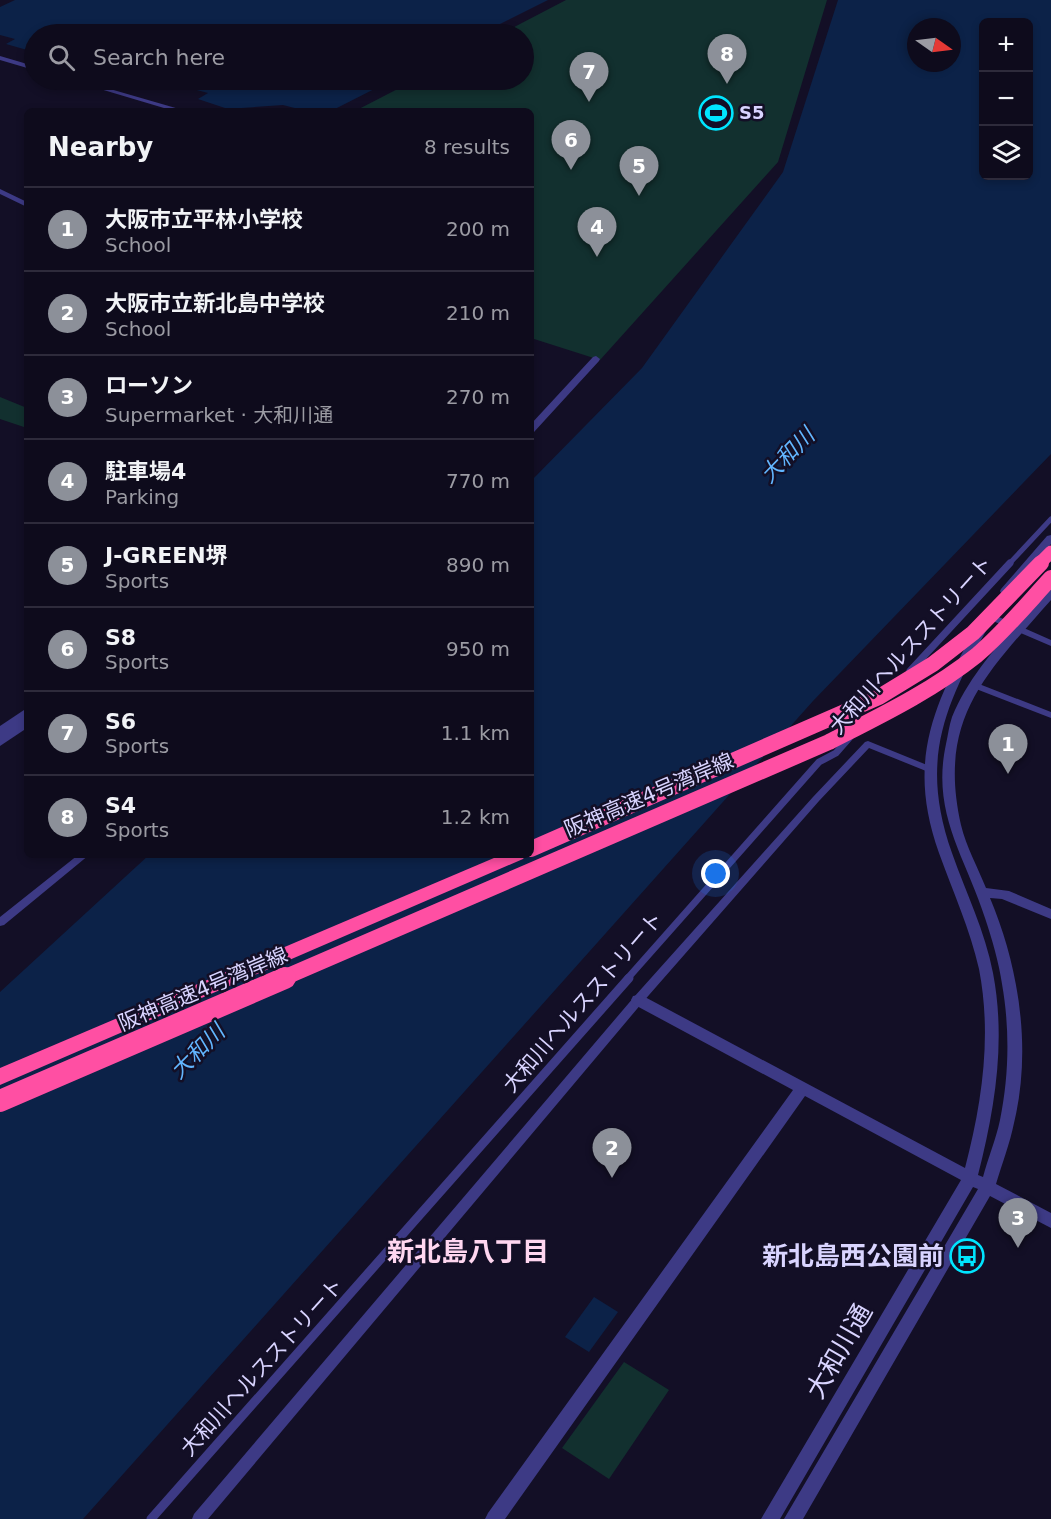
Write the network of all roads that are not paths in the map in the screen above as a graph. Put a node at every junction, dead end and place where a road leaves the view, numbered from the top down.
1 (0, 58) edge
2 (24, 65) edge
3 (108, 90) edge
4 (171, 108) edge
5 (0, 185) edge
6 (0, 190) edge
7 (24, 197) edge
8 (24, 203) edge
9 (596, 358) dead end
10 (534, 427) edge
11 (1051, 519) edge
12 (1051, 538) edge
13 (1051, 552) edge
14 (1051, 578) edge
15 (1051, 593) edge
16 (989, 615) junction
17 (1019, 628) junction
18 (1051, 643) edge
19 (974, 684) junction
20 (24, 714) edge
21 (1051, 716) edge
22 (24, 724) edge
23 (0, 732) edge
24 (0, 742) edge
25 (929, 769) junction
26 (534, 848) edge
27 (80, 858) edge
28 (510, 858) edge
29 (982, 894) junction
30 (1051, 914) edge
31 (0, 922) edge
32 (638, 1000) junction
33 (0, 1077) edge
34 (802, 1089) junction
35 (0, 1101) edge
36 (970, 1178) junction
37 (987, 1187) junction
38 (1051, 1221) edge
39 (151, 1519) edge
40 (199, 1519) edge
41 (494, 1519) edge
42 (770, 1519) edge
43 (793, 1519) edge

1 - 2 street
3 - 4 street
5 - 7 street
6 - 8 street
9 - 10 street
11 - 39 street, 大和川ヘルスストリート
12 - 16 street, 大和川通
13 - 26 highway, 阪神高速4号湾岸線, bridge
14 - 35 highway, 阪神高速4号湾岸線, bridge
15 - 17 street, 大和川通
16 - 17 street
16 - 25 street, 大和川通
17 - 18 street
17 - 19 street, 大和川通
19 - 21 street
19 - 29 street, 大和川通
20 - 23 street
22 - 24 street
25 - 32 street
25 - 36 street, 大和川通
27 - 31 street
28 - 33 highway, 阪神高速4号湾岸線
29 - 30 street
29 - 37 street, 大和川通
32 - 34 street
32 - 40 street
34 - 36 street
34 - 41 street
36 - 37 street
36 - 42 street, 大和川通
37 - 38 street
37 - 43 street, 大和川通

